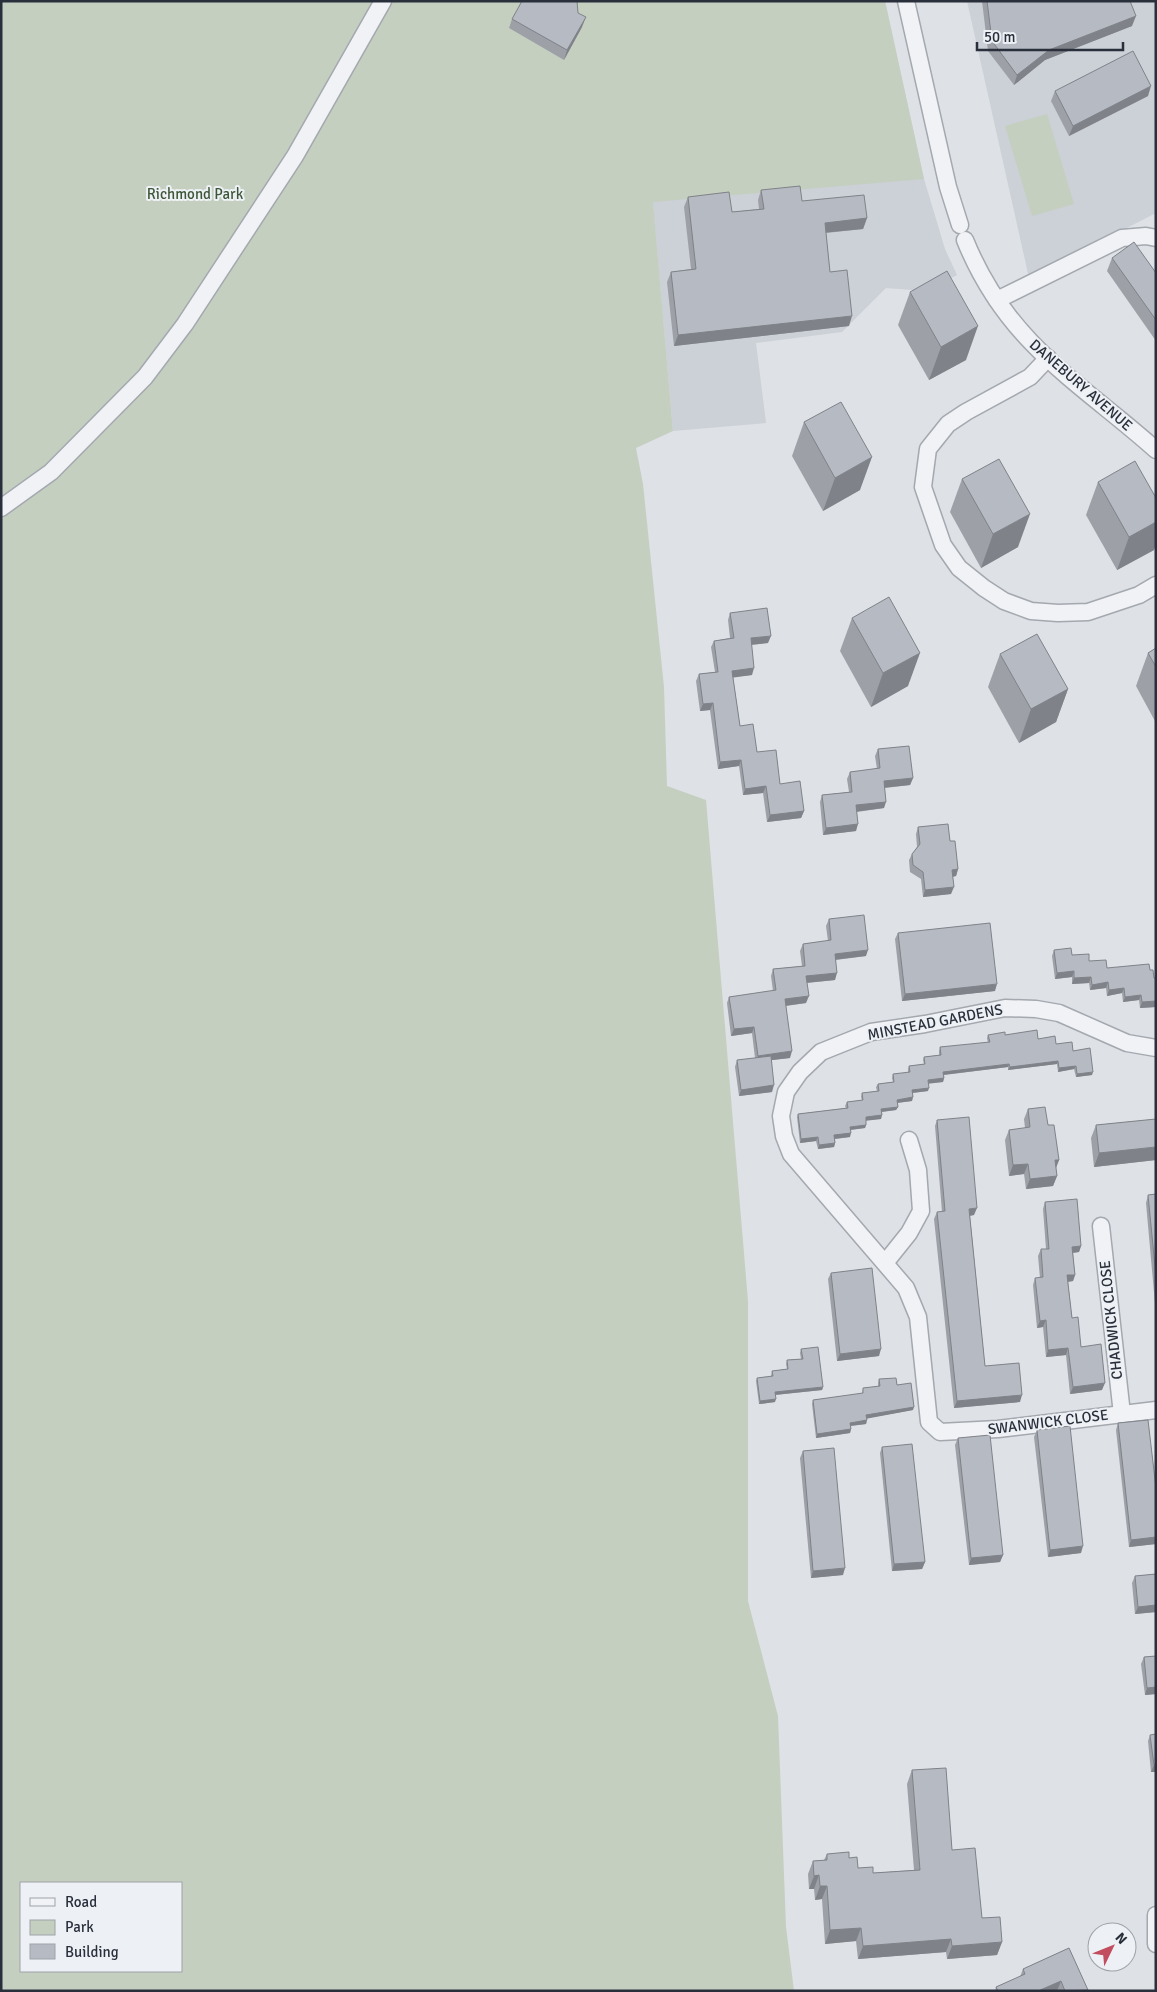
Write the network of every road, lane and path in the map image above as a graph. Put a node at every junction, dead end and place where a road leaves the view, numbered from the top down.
1 (384, 1) edge
2 (906, 1) edge
3 (1156, 238) edge
4 (997, 300) junction
5 (1048, 358) junction
6 (1156, 450) edge
7 (1, 508) edge
8 (1156, 584) edge
9 (1156, 1048) edge
10 (909, 1140) dead end
11 (1101, 1226) dead end
12 (885, 1263) junction
13 (1156, 1410) edge
14 (1122, 1414) junction
15 (940, 1432) joint
16 (1156, 1915) edge
17 (1156, 1944) edge

1 - 7 street
2 - 4 street, DANEBURY AVENUE
3 - 4 street
4 - 5 street, DANEBURY AVENUE
5 - 6 street, DANEBURY AVENUE
5 - 8 street
9 - 12 street, MINSTEAD GARDENS
10 - 12 street
11 - 14 street, CHADWICK CLOSE
12 - 15 street, MINSTEAD GARDENS
13 - 14 street, SWANWICK CLOSE
14 - 15 street, SWANWICK CLOSE
16 - 17 street

